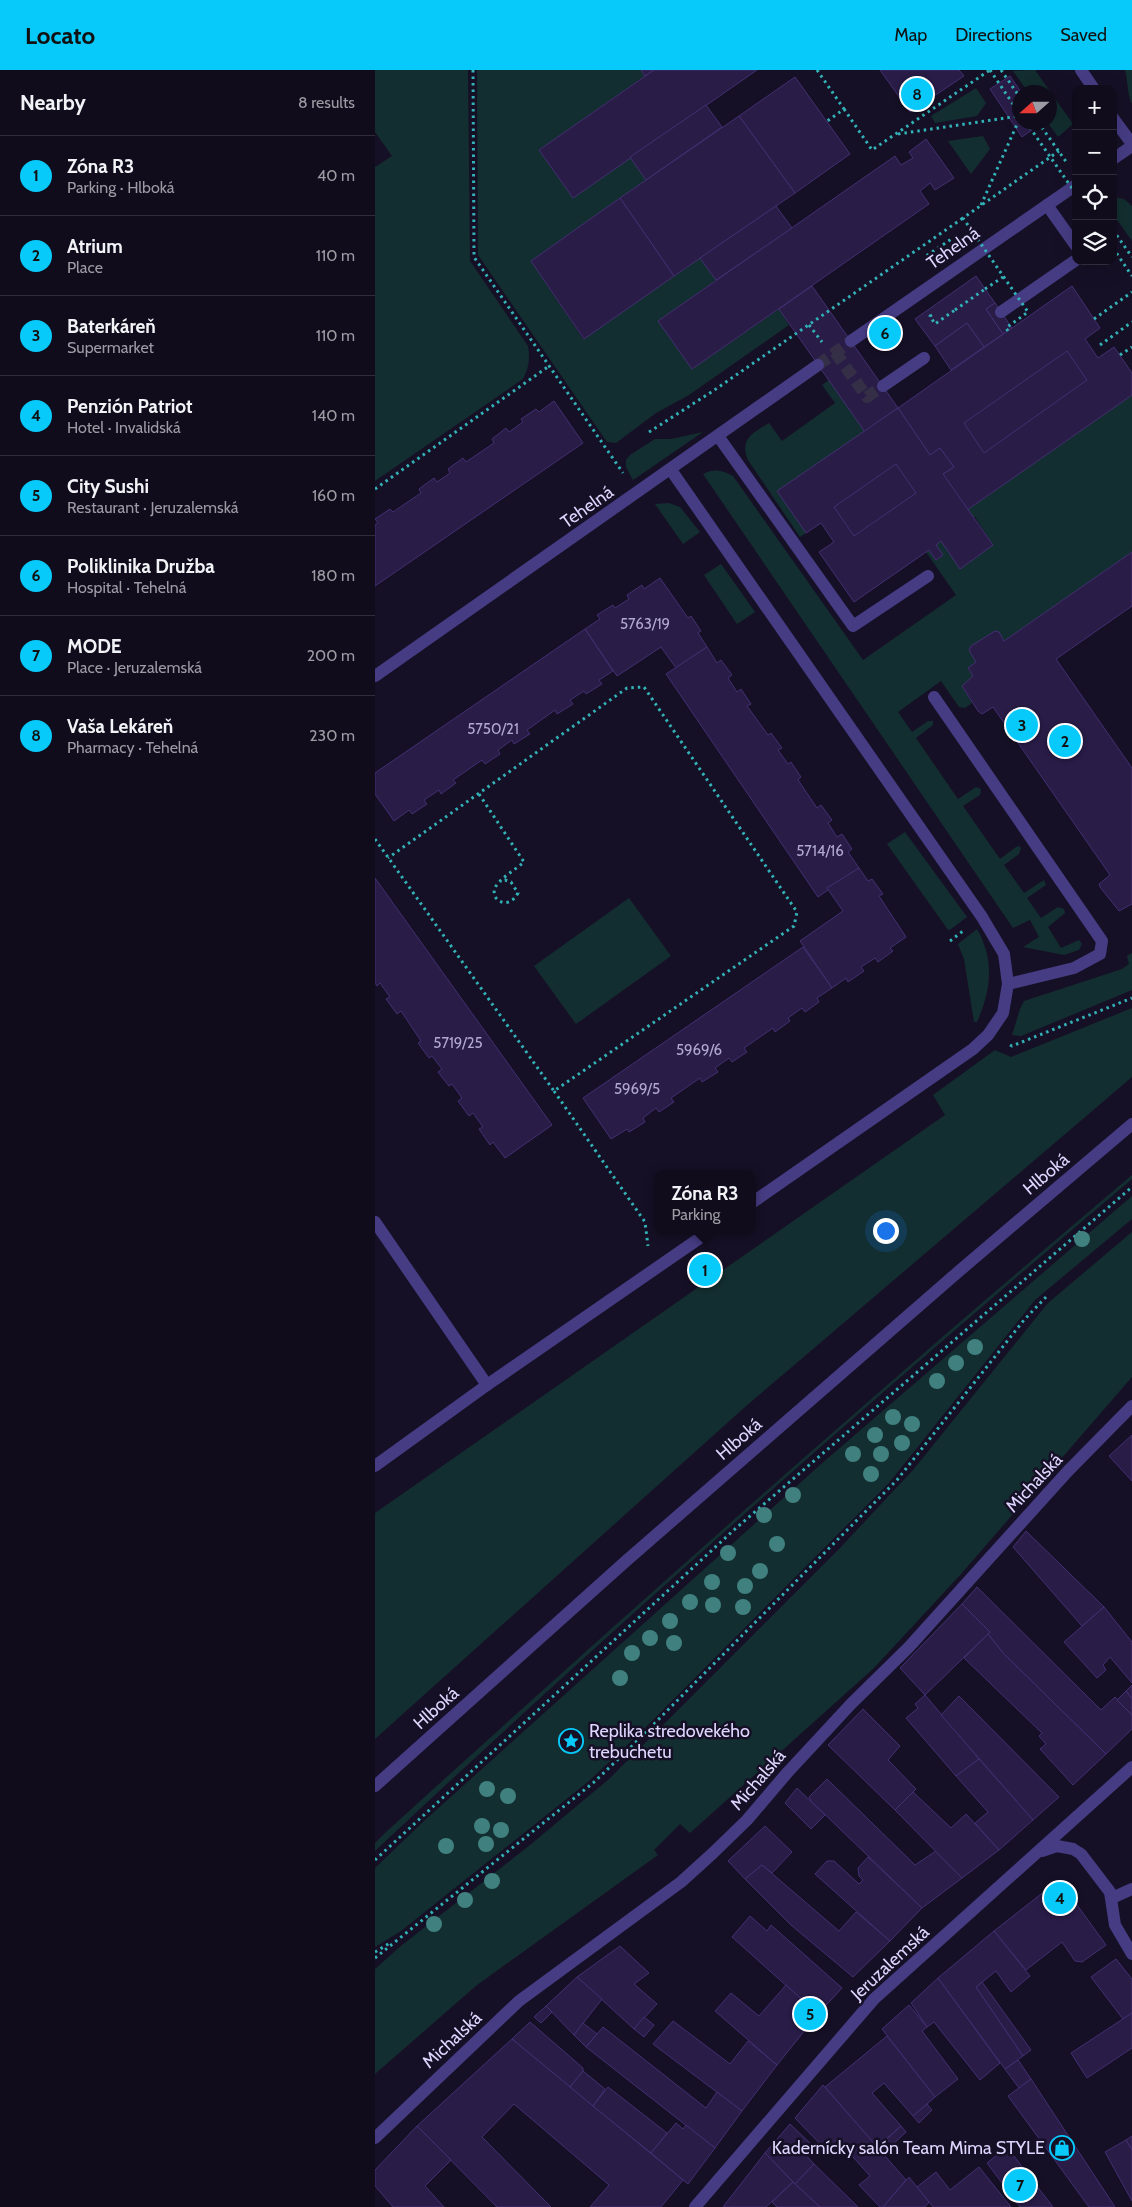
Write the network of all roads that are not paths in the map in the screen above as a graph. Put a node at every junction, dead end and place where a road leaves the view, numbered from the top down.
1 (1081, 70) edge
2 (1091, 85) edge
3 (1117, 124) edge
4 (1132, 145) edge
5 (1117, 156) edge
6 (1072, 187) edge
7 (1047, 205) junction
8 (1072, 240) edge
9 (1072, 263) edge
10 (1001, 312) dead end
11 (851, 341) tunnel mouth
12 (924, 358) dead end
13 (818, 365) tunnel mouth
14 (883, 386) tunnel mouth
15 (718, 436) junction
16 (671, 470) junction
17 (928, 576) dead end
18 (375, 676) edge
19 (934, 697) dead end
20 (1008, 984) junction
21 (1132, 1124) edge
22 (756, 1200) edge
23 (375, 1222) edge
24 (704, 1235) edge
25 (487, 1385) junction
26 (1132, 1406) edge
27 (375, 1466) edge
28 (1132, 1766) edge
29 (375, 1786) edge
30 (1040, 1852) junction
31 (1132, 1889) edge
32 (1112, 1898) junction
33 (1132, 1954) edge
34 (375, 2138) edge
35 (695, 2207) edge

1 - 2 street
3 - 4 street
4 - 5 street
6 - 7 street, Tehelná
7 - 8 street
7 - 11 street, Tehelná
9 - 10 street
12 - 14 street
13 - 15 street, Tehelná
15 - 16 street, Tehelná
15 - 17 street
16 - 18 street, Tehelná
16 - 20 street
19 - 20 street
20 - 22 street
21 - 29 street, Hlboká
23 - 25 street
24 - 25 street
25 - 27 street
26 - 34 street, Michalská
28 - 30 street, Jeruzalemská
30 - 32 street
30 - 35 street, Jeruzalemská
31 - 32 street
32 - 33 street

